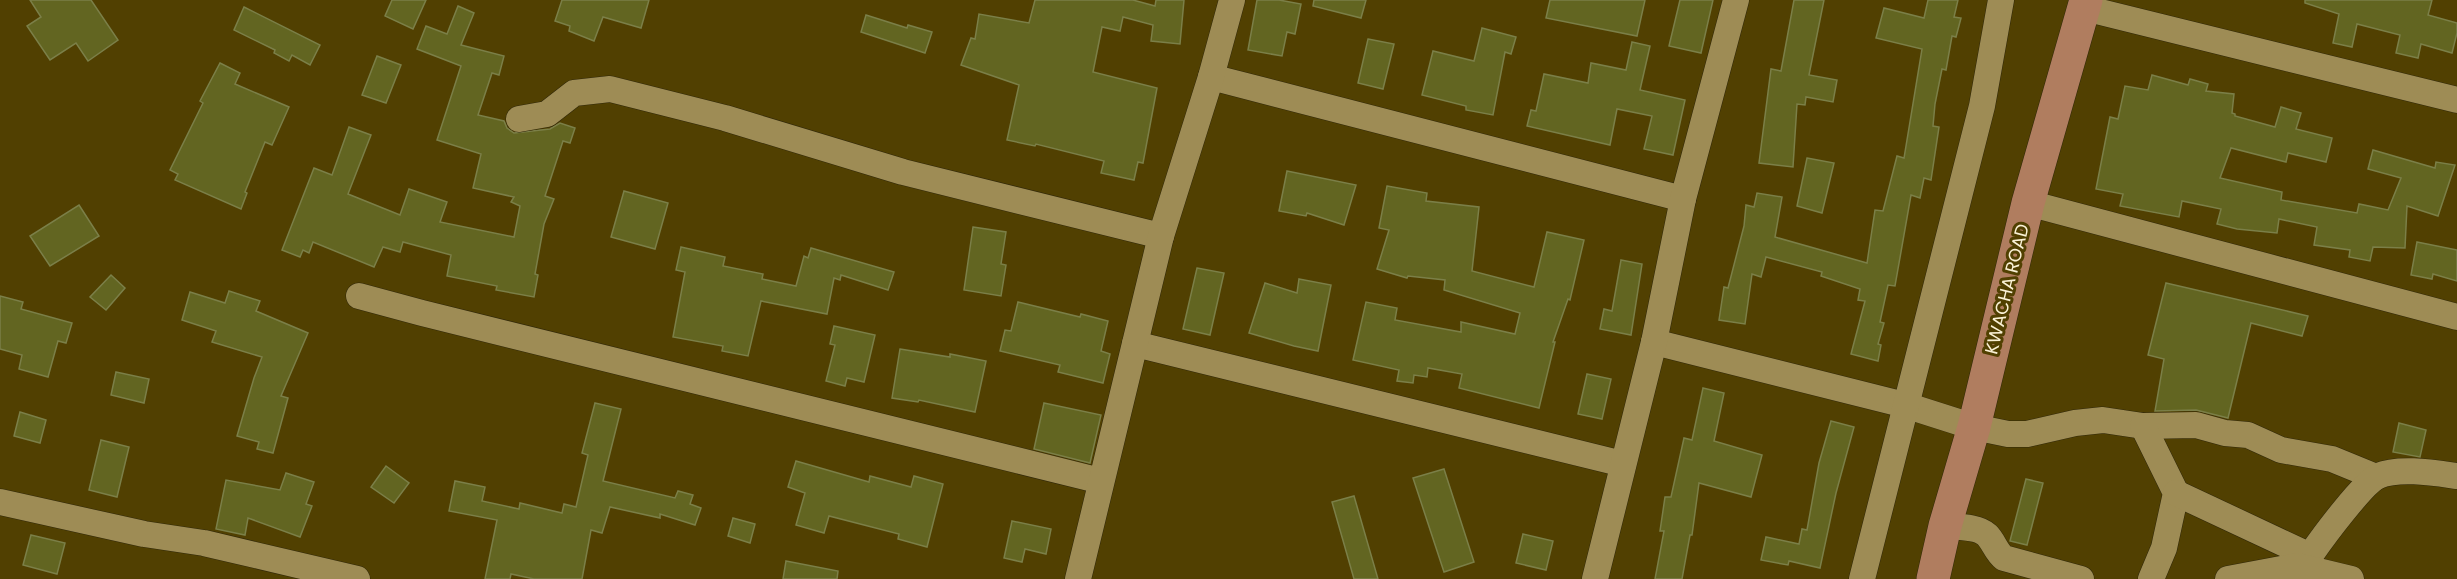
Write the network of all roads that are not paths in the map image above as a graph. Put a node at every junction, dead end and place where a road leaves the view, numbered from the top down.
1 (1232, 0) edge
2 (1736, 0) edge
3 (2001, 0) edge
4 (2085, 4) edge
5 (1211, 77) junction
6 (2457, 100) edge
7 (519, 119) dead end
8 (1683, 199) junction
9 (2028, 204) junction
10 (1161, 236) junction
11 (359, 296) dead end
12 (2457, 316) edge
13 (1654, 342) junction
14 (1135, 344) junction
15 (1905, 405) junction
16 (2143, 426) junction
17 (1974, 427) junction
18 (1623, 464) junction
19 (2457, 476) edge
20 (2376, 477) junction
21 (1101, 481) junction
22 (2176, 494) junction
23 (0, 502) edge
24 (1945, 526) junction
25 (2300, 559) junction
26 (357, 579) edge
27 (1078, 579) edge
28 (1595, 579) edge
29 (1862, 579) edge
30 (1933, 579) edge
31 (2081, 579) edge
32 (2151, 579) edge
33 (2228, 579) edge
34 (2351, 579) edge

1 - 5 street
2 - 8 street
3 - 15 street
4 - 6 street
4 - 9 main road, KWACHA ROAD
5 - 8 street
5 - 10 street
7 - 10 street
8 - 13 street
9 - 12 street
9 - 17 main road, KWACHA ROAD
10 - 14 street
11 - 21 street
13 - 15 street
13 - 18 street
14 - 18 street
14 - 21 street
15 - 17 street
15 - 29 street
16 - 17 street
16 - 20 street
16 - 22 street
17 - 24 main road, KWACHA ROAD
18 - 28 street
19 - 20 street
20 - 25 street
21 - 27 street
22 - 25 street
22 - 32 street
23 - 26 street
24 - 30 main road, KWACHA ROAD
24 - 31 street
25 - 33 street
25 - 34 street

